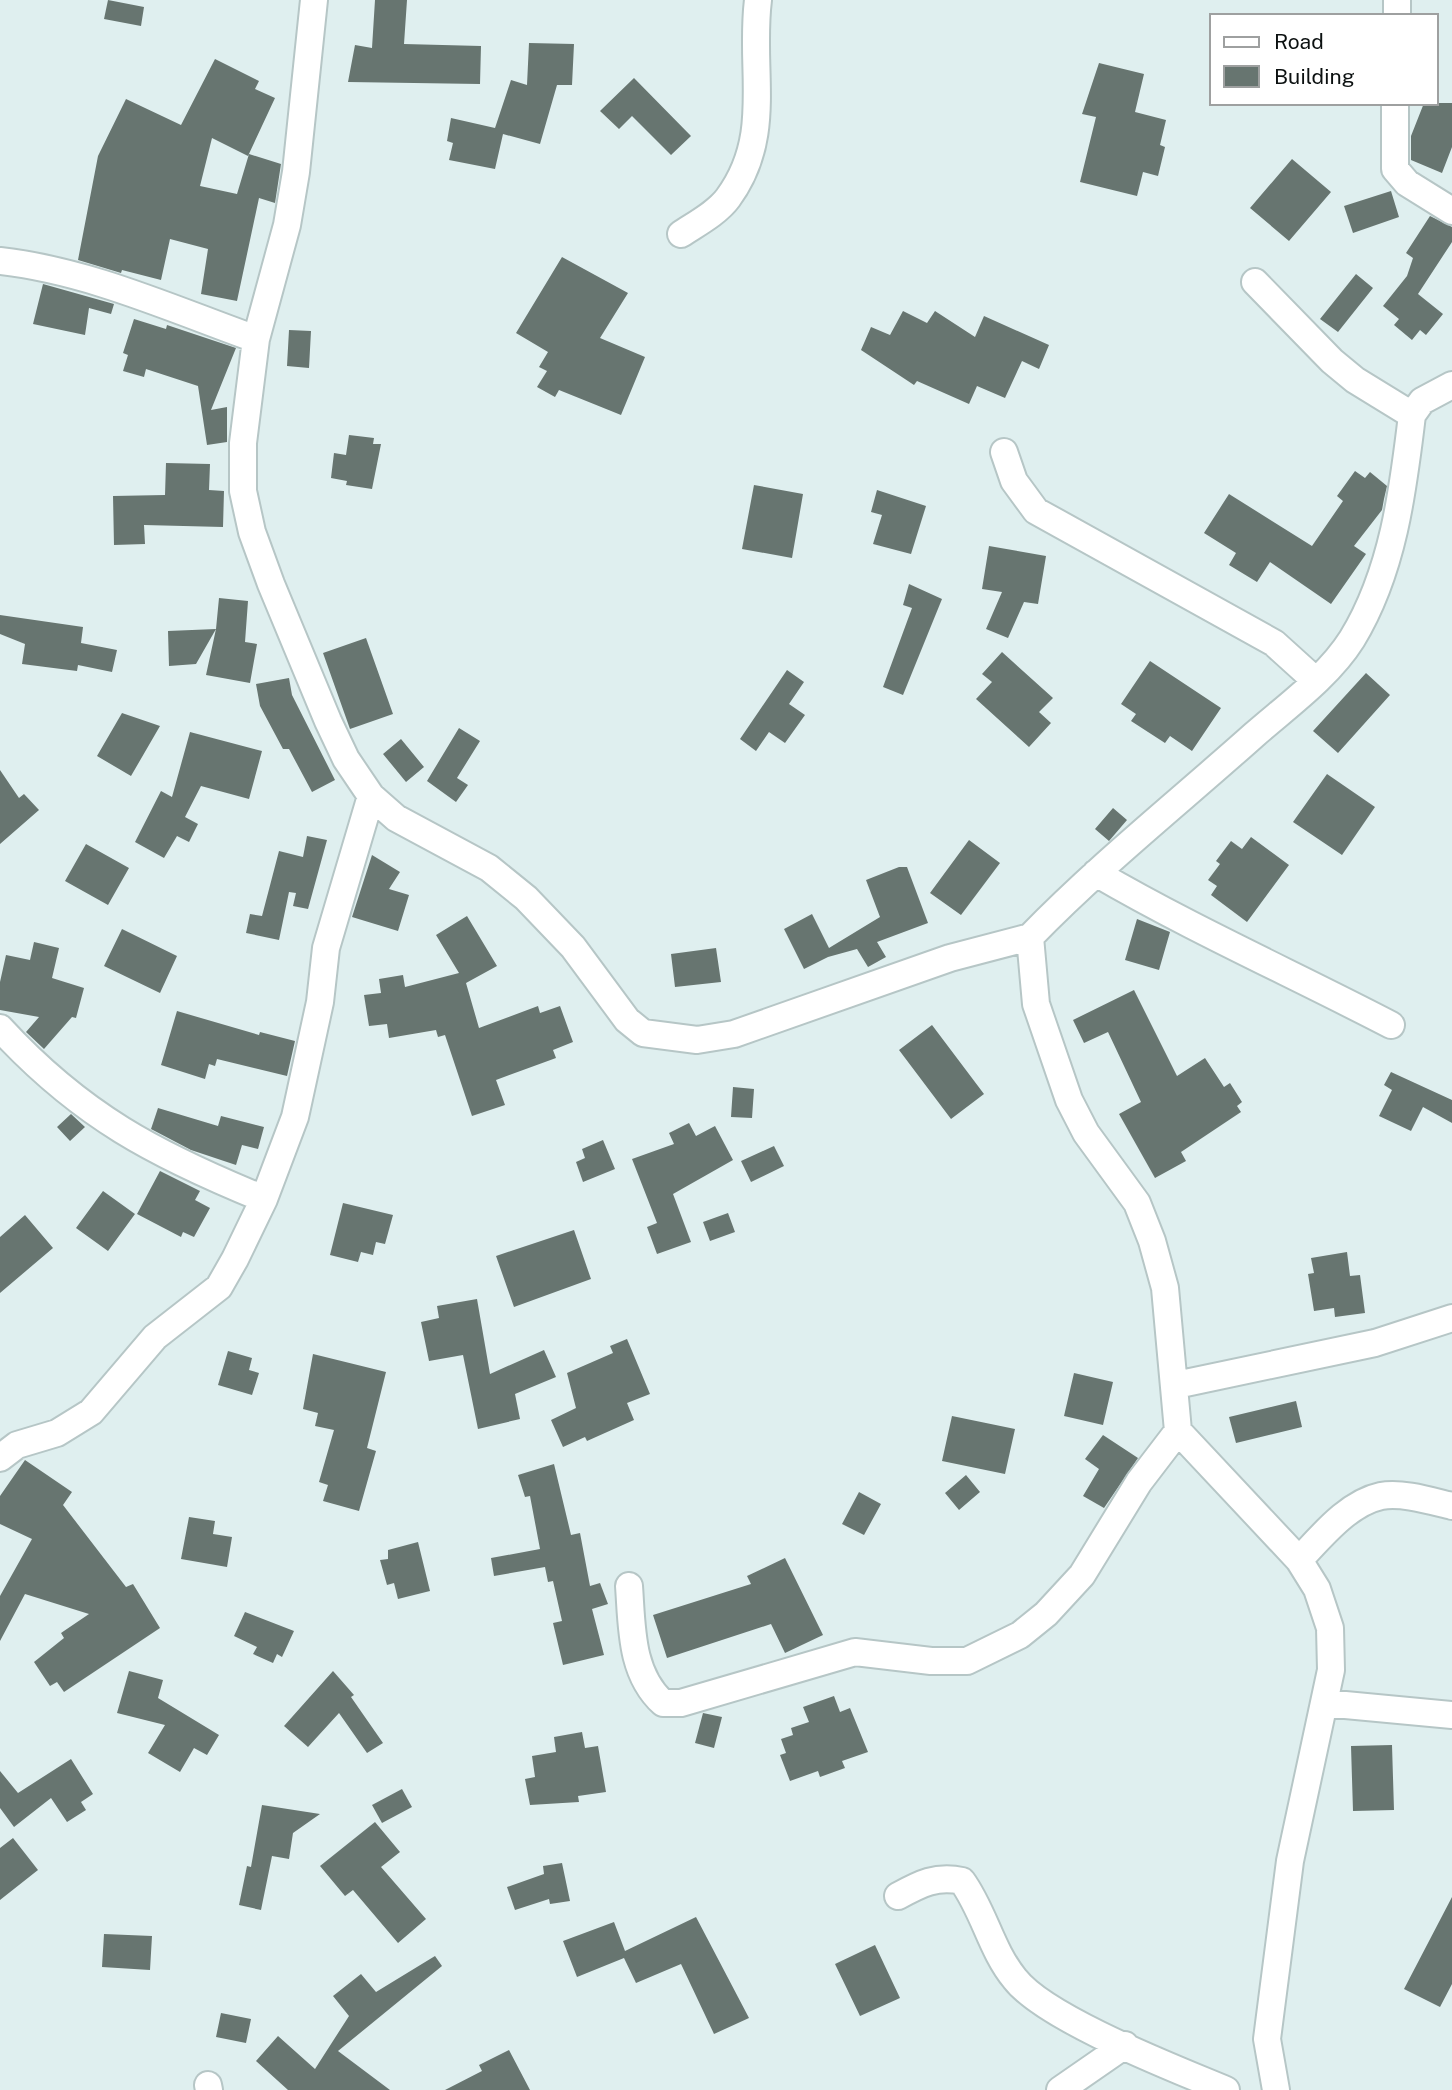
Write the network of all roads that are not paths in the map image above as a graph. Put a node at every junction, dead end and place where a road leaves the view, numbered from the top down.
1 (314, 0) edge
2 (758, 0) edge
3 (1395, 105) edge
4 (1452, 211) edge
5 (681, 234) dead end
6 (0, 261) edge
7 (1255, 282) dead end
8 (256, 339) junction
9 (1452, 385) edge
10 (1412, 415) junction
11 (1004, 452) dead end
12 (1316, 681) junction
13 (371, 796) junction
14 (1096, 873) junction
15 (1030, 937) junction
16 (1391, 1026) dead end
17 (0, 1028) edge
18 (264, 1199) junction
19 (1452, 1318) edge
20 (1176, 1384) junction
21 (1178, 1431) junction
22 (0, 1458) edge
23 (1452, 1506) edge
24 (1298, 1560) junction
25 (629, 1586) dead end
26 (1324, 1703) junction
27 (1452, 1715) edge
28 (898, 1896) dead end
29 (1125, 2045) junction
30 (1060, 2090) edge
31 (1226, 2090) edge
32 (1276, 2090) edge

1 - 8 street
2 - 5 street
3 - 4 street
6 - 8 street
7 - 10 street
8 - 13 street
9 - 10 street
10 - 12 street
11 - 12 street
12 - 14 street
13 - 15 street
13 - 18 street
14 - 15 street
14 - 16 street
15 - 20 street
17 - 18 street
18 - 22 street
19 - 20 street
20 - 21 street
21 - 24 street
21 - 25 street
23 - 24 street
24 - 26 street
26 - 27 street
26 - 32 street
28 - 29 street
29 - 30 street
29 - 31 street

